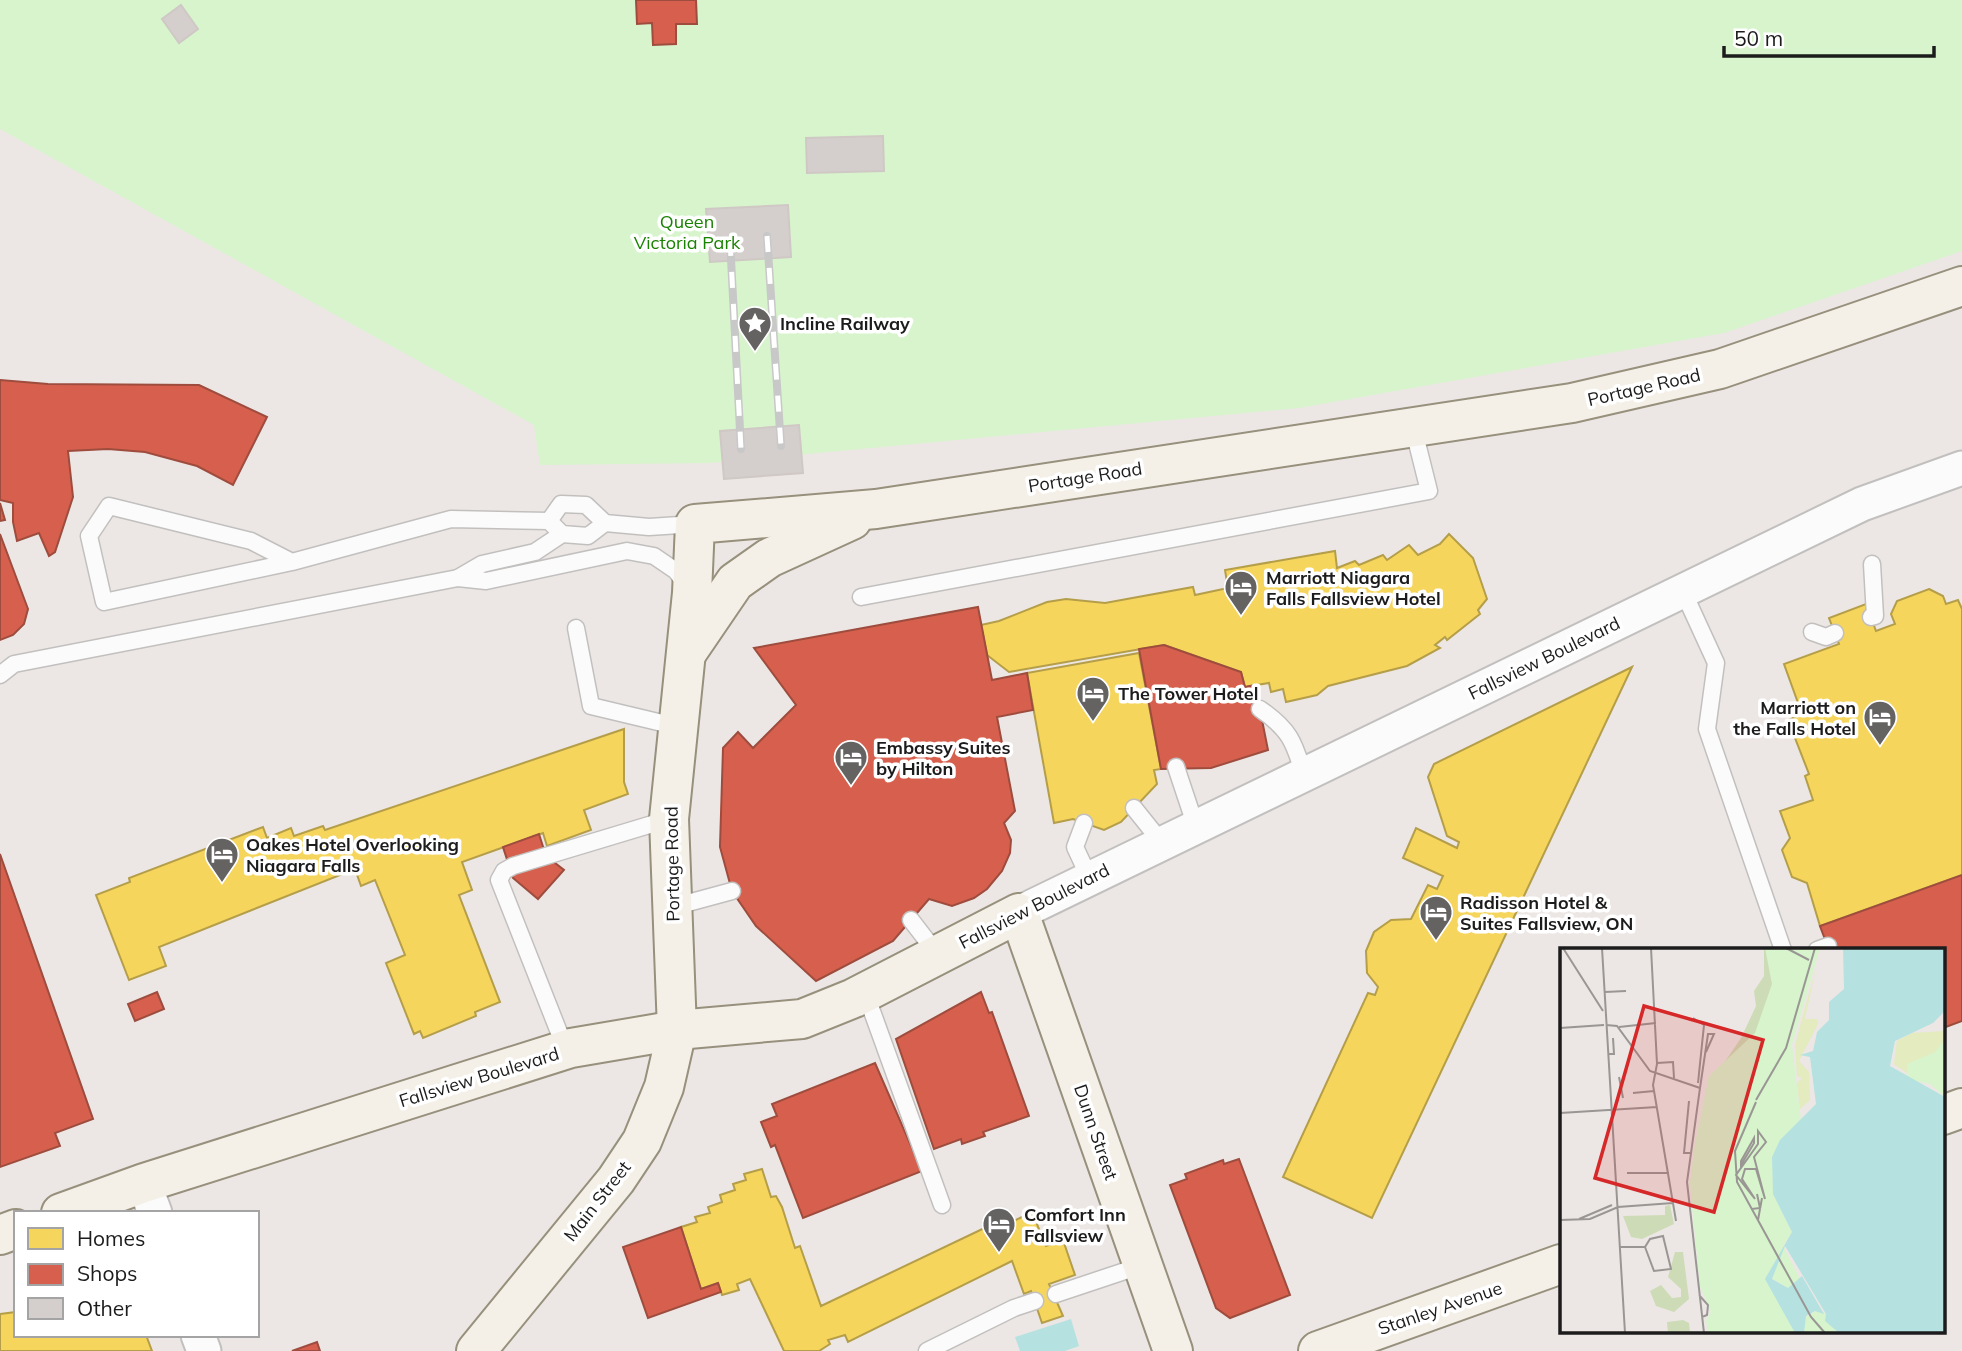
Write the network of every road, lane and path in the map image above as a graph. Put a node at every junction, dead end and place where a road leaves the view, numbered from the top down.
1 (1962, 286) edge
2 (1413, 427) junction
3 (1962, 468) edge
4 (876, 509) junction
5 (550, 522) junction
6 (605, 523) junction
7 (695, 524) junction
8 (562, 534) junction
9 (292, 562) junction
10 (1872, 564) dead end
11 (458, 578) junction
12 (1683, 591) junction
13 (692, 593) junction
14 (861, 597) dead end
15 (1871, 617) dead end
16 (576, 628) dead end
17 (1812, 632) dead end
18 (1835, 633) dead end
19 (686, 654) junction
20 (0, 675) edge
21 (1260, 709) dead end
22 (679, 727) junction
23 (1176, 767) dead end
24 (1304, 775) junction
25 (1134, 808) dead end
26 (669, 819) junction
27 (1084, 823) dead end
28 (1196, 827) junction
29 (1162, 843) junction
30 (1089, 877) junction
31 (732, 891) dead end
32 (672, 907) junction
33 (1019, 913) junction
34 (911, 920) dead end
35 (1782, 948) edge
36 (938, 954) junction
37 (865, 992) junction
38 (677, 1030) junction
39 (566, 1050) junction
40 (1962, 1108) edge
41 (1944, 1115) edge
42 (149, 1198) edge
43 (942, 1205) dead end
44 (73, 1211) edge
45 (1560, 1264) edge
46 (1143, 1265) junction
47 (1056, 1294) dead end
48 (1035, 1301) dead end
49 (476, 1351) edge
50 (927, 1351) edge
51 (1173, 1351) edge
52 (1318, 1351) edge

1 - 2 main road, Portage Road
2 - 4 main road, Portage Road
2 - 14 lane
3 - 12 street, Fallsview Boulevard
4 - 7 main road, Portage Road
4 - 19 main road
5 - 6 lane
5 - 8 lane
5 - 9 lane
6 - 7 lane
6 - 8 lane
7 - 13 main road, Portage Road
8 - 11 lane
9 - 9 lane
10 - 15 lane
11 - 13 lane
11 - 20 lane
12 - 24 street, Fallsview Boulevard
12 - 35 lane
13 - 19 main road, Portage Road
16 - 22 lane
17 - 18 lane
19 - 22 main road, Portage Road
21 - 24 lane
22 - 26 main road, Portage Road
23 - 28 lane
24 - 28 street, Fallsview Boulevard
25 - 29 lane
26 - 32 main road, Portage Road
26 - 39 lane
27 - 30 lane
28 - 29 street, Fallsview Boulevard
29 - 30 street, Fallsview Boulevard
30 - 33 street, Fallsview Boulevard
31 - 32 lane
32 - 38 main road, Portage Road
33 - 36 main road, Fallsview Boulevard
33 - 46 main road, Dunn Street
34 - 36 lane
36 - 37 main road, Fallsview Boulevard
37 - 38 main road, Fallsview Boulevard
37 - 43 lane
38 - 39 main road, Fallsview Boulevard
38 - 49 main road, Main Street
39 - 42 main road, Fallsview Boulevard
40 - 41 main road
42 - 44 main road, Fallsview Boulevard
45 - 52 main road, Stanley Avenue
46 - 47 lane
46 - 51 main road, Dunn Street
48 - 50 lane

